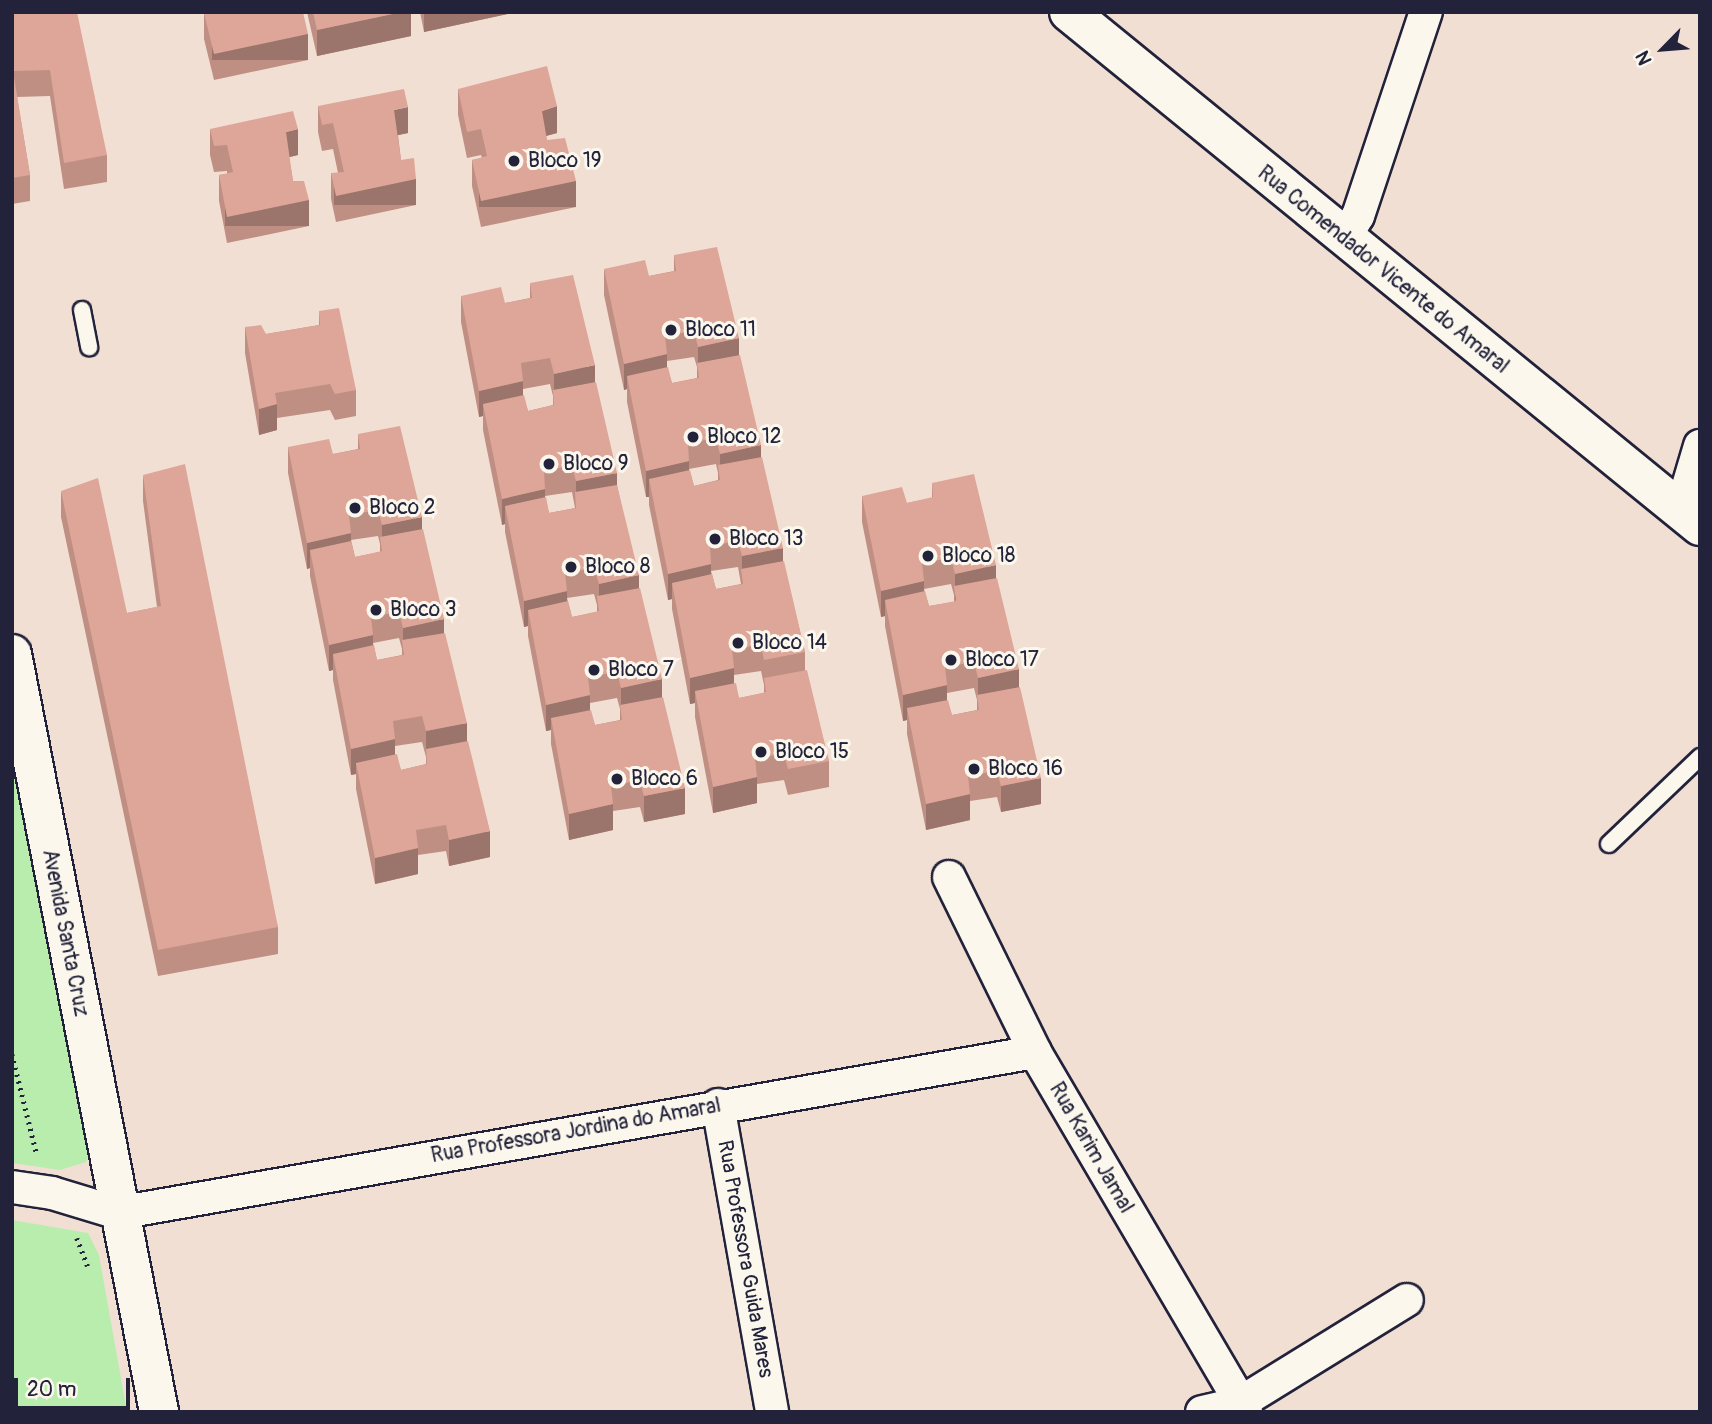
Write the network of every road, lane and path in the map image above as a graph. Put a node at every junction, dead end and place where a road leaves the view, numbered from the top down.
1 (1069, 12) edge
2 (1426, 12) edge
3 (1344, 239) junction
4 (82, 310) dead end
5 (89, 347) dead end
6 (1700, 446) edge
7 (1690, 518) edge
8 (12, 654) edge
9 (1700, 757) edge
10 (1609, 844) dead end
11 (949, 877) dead end
12 (1035, 1052) junction
13 (12, 1054) edge
14 (718, 1105) junction
15 (32, 1143) dead end
16 (12, 1187) edge
17 (117, 1213) junction
18 (1407, 1300) dead end
19 (1243, 1407) edge
20 (159, 1412) edge
21 (772, 1412) edge
22 (1202, 1412) edge

1 - 3 street, Rua Comendador Vicente do Amaral
2 - 3 street
3 - 7 street, Rua Comendador Vicente do Amaral
4 - 5 lane
6 - 7 street
8 - 17 street, Avenida Santa Cruz
9 - 10 lane
11 - 12 street, Rua Karim Jamal
12 - 14 street, Rua Professora Jordina do Amaral
12 - 19 street, Rua Karim Jamal
13 - 15 path
14 - 17 street, Rua Professora Jordina do Amaral
14 - 21 street, Rua Professora Guida Mares
16 - 17 street
17 - 20 street, Avenida Santa Cruz
18 - 19 street
19 - 22 street

